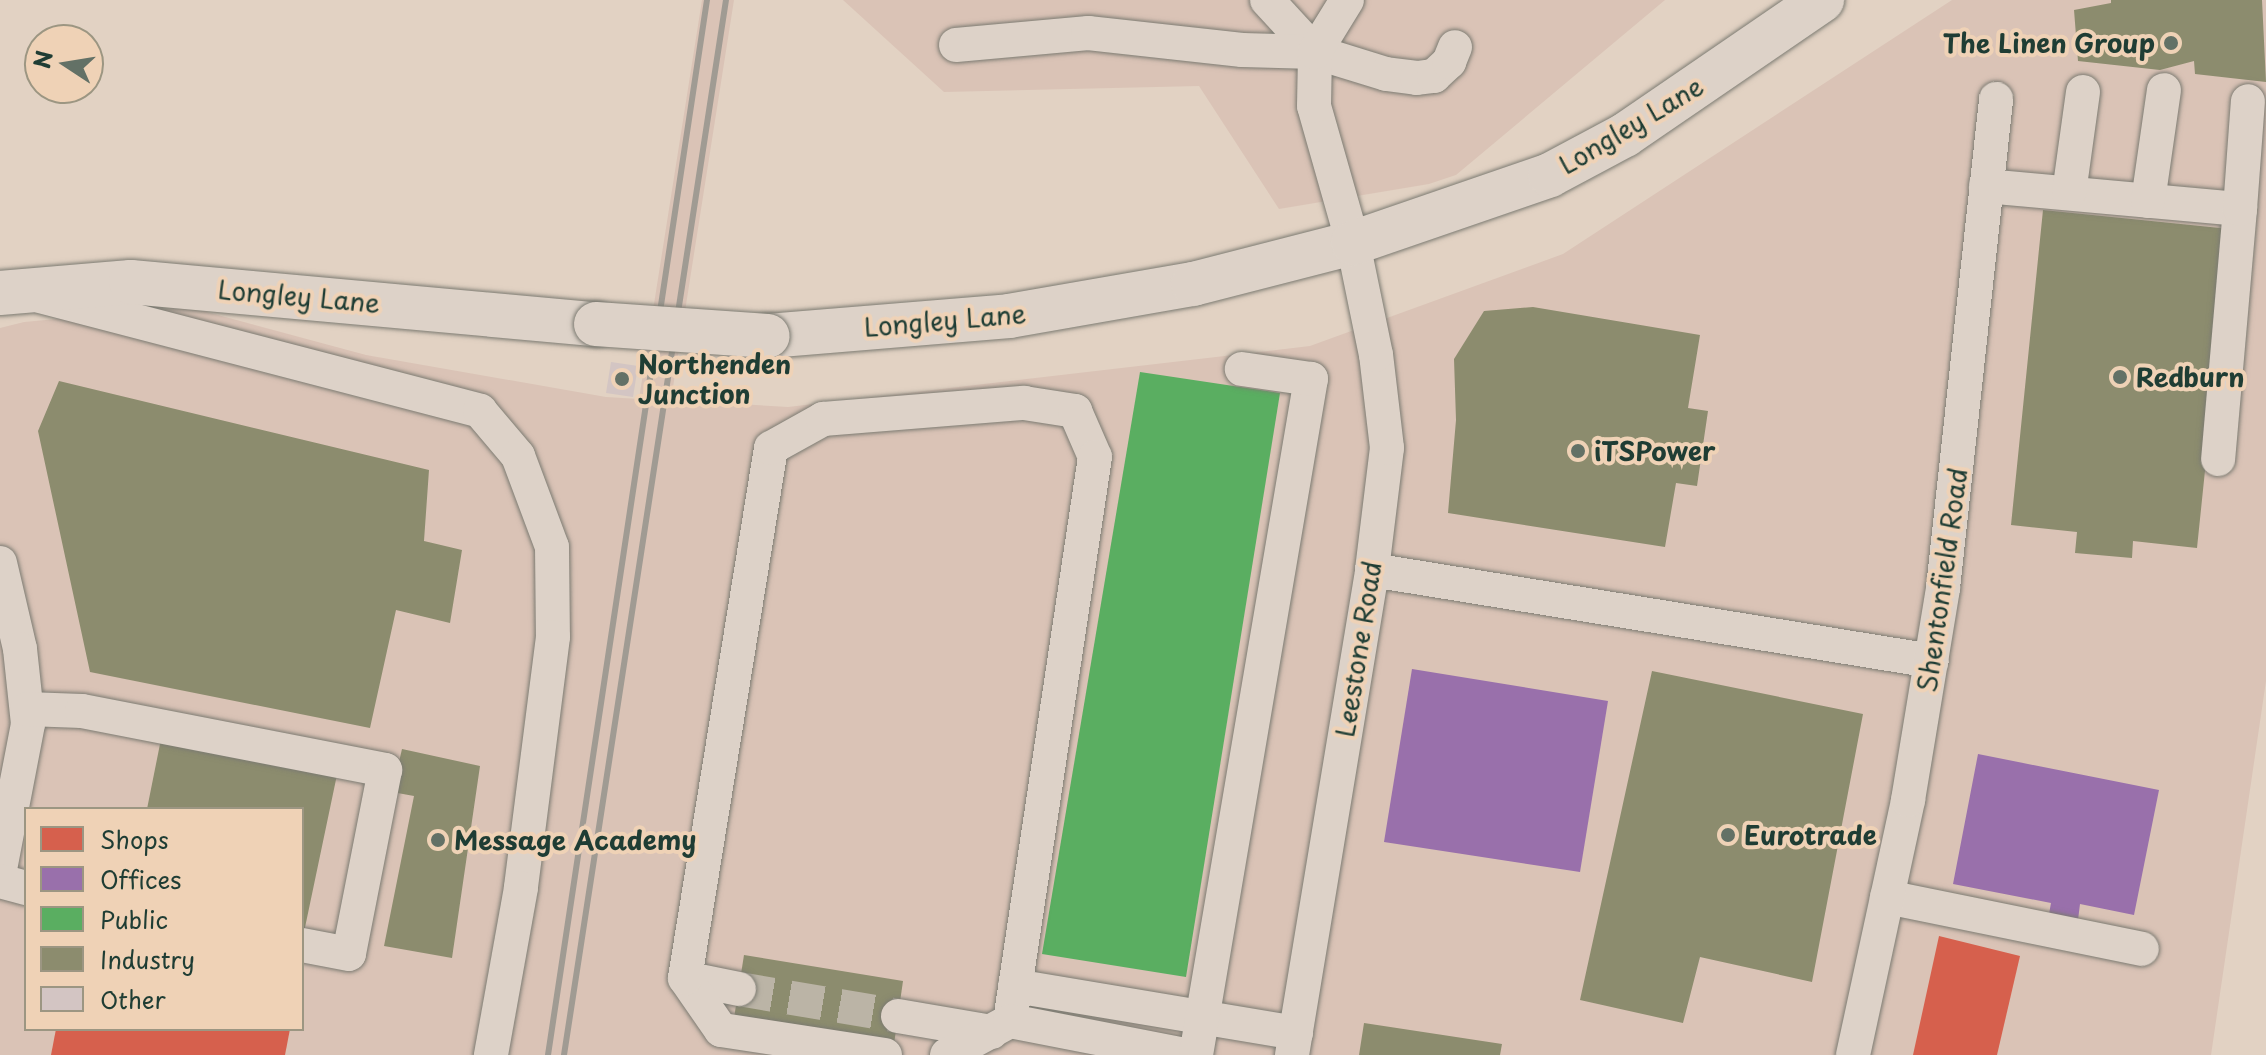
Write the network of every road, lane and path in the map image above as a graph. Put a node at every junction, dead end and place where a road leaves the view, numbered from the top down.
1 (1267, 0) edge
2 (1300, 0) edge
3 (1347, 0) edge
4 (1822, 0) edge
5 (956, 45) dead end
6 (1455, 47) dead end
7 (1315, 52) junction
8 (2164, 90) dead end
9 (2083, 92) dead end
10 (1996, 99) dead end
11 (2248, 101) dead end
12 (1986, 186) junction
13 (2069, 193) junction
14 (2148, 201) junction
15 (2240, 209) junction
16 (1353, 243) junction
17 (12, 292) edge
18 (1242, 369) dead end
19 (2218, 459) dead end
20 (0, 563) edge
21 (1372, 570) junction
22 (1932, 661) junction
23 (27, 709) junction
24 (0, 870) edge
25 (0, 881) edge
26 (24, 887) edge
27 (1887, 897) junction
28 (304, 945) edge
29 (2142, 949) dead end
30 (685, 978) junction
31 (1015, 986) junction
32 (739, 989) tunnel mouth
33 (898, 1016) tunnel mouth
34 (1203, 1018) junction
35 (1001, 1026) junction
36 (1294, 1044) edge
37 (491, 1055) edge
38 (885, 1055) edge
39 (947, 1055) edge
40 (1185, 1055) edge
41 (1196, 1055) edge
42 (1853, 1055) edge

1 - 7 street
2 - 7 street
3 - 7 street
4 - 16 main road, Longley Lane
5 - 7 street
6 - 7 street
7 - 16 street, Leestone Road
8 - 14 street
9 - 13 street
10 - 12 street, Shentonfield Road
11 - 15 street
12 - 13 street
12 - 22 street, Shentonfield Road
13 - 14 street
14 - 15 street
15 - 19 street
16 - 17 main road, Longley Lane, bridge
16 - 21 street, Leestone Road
17 - 37 street
18 - 34 street
20 - 23 street
21 - 22 street
21 - 36 street, Leestone Road
22 - 27 street, Shentonfield Road
23 - 24 street
23 - 28 street
25 - 26 street
27 - 29 street
27 - 42 street, Shentonfield Road
30 - 31 street
30 - 32 street
30 - 38 street
31 - 34 street
31 - 35 street
33 - 35 street
34 - 36 street
34 - 41 street
35 - 39 street
35 - 40 street

